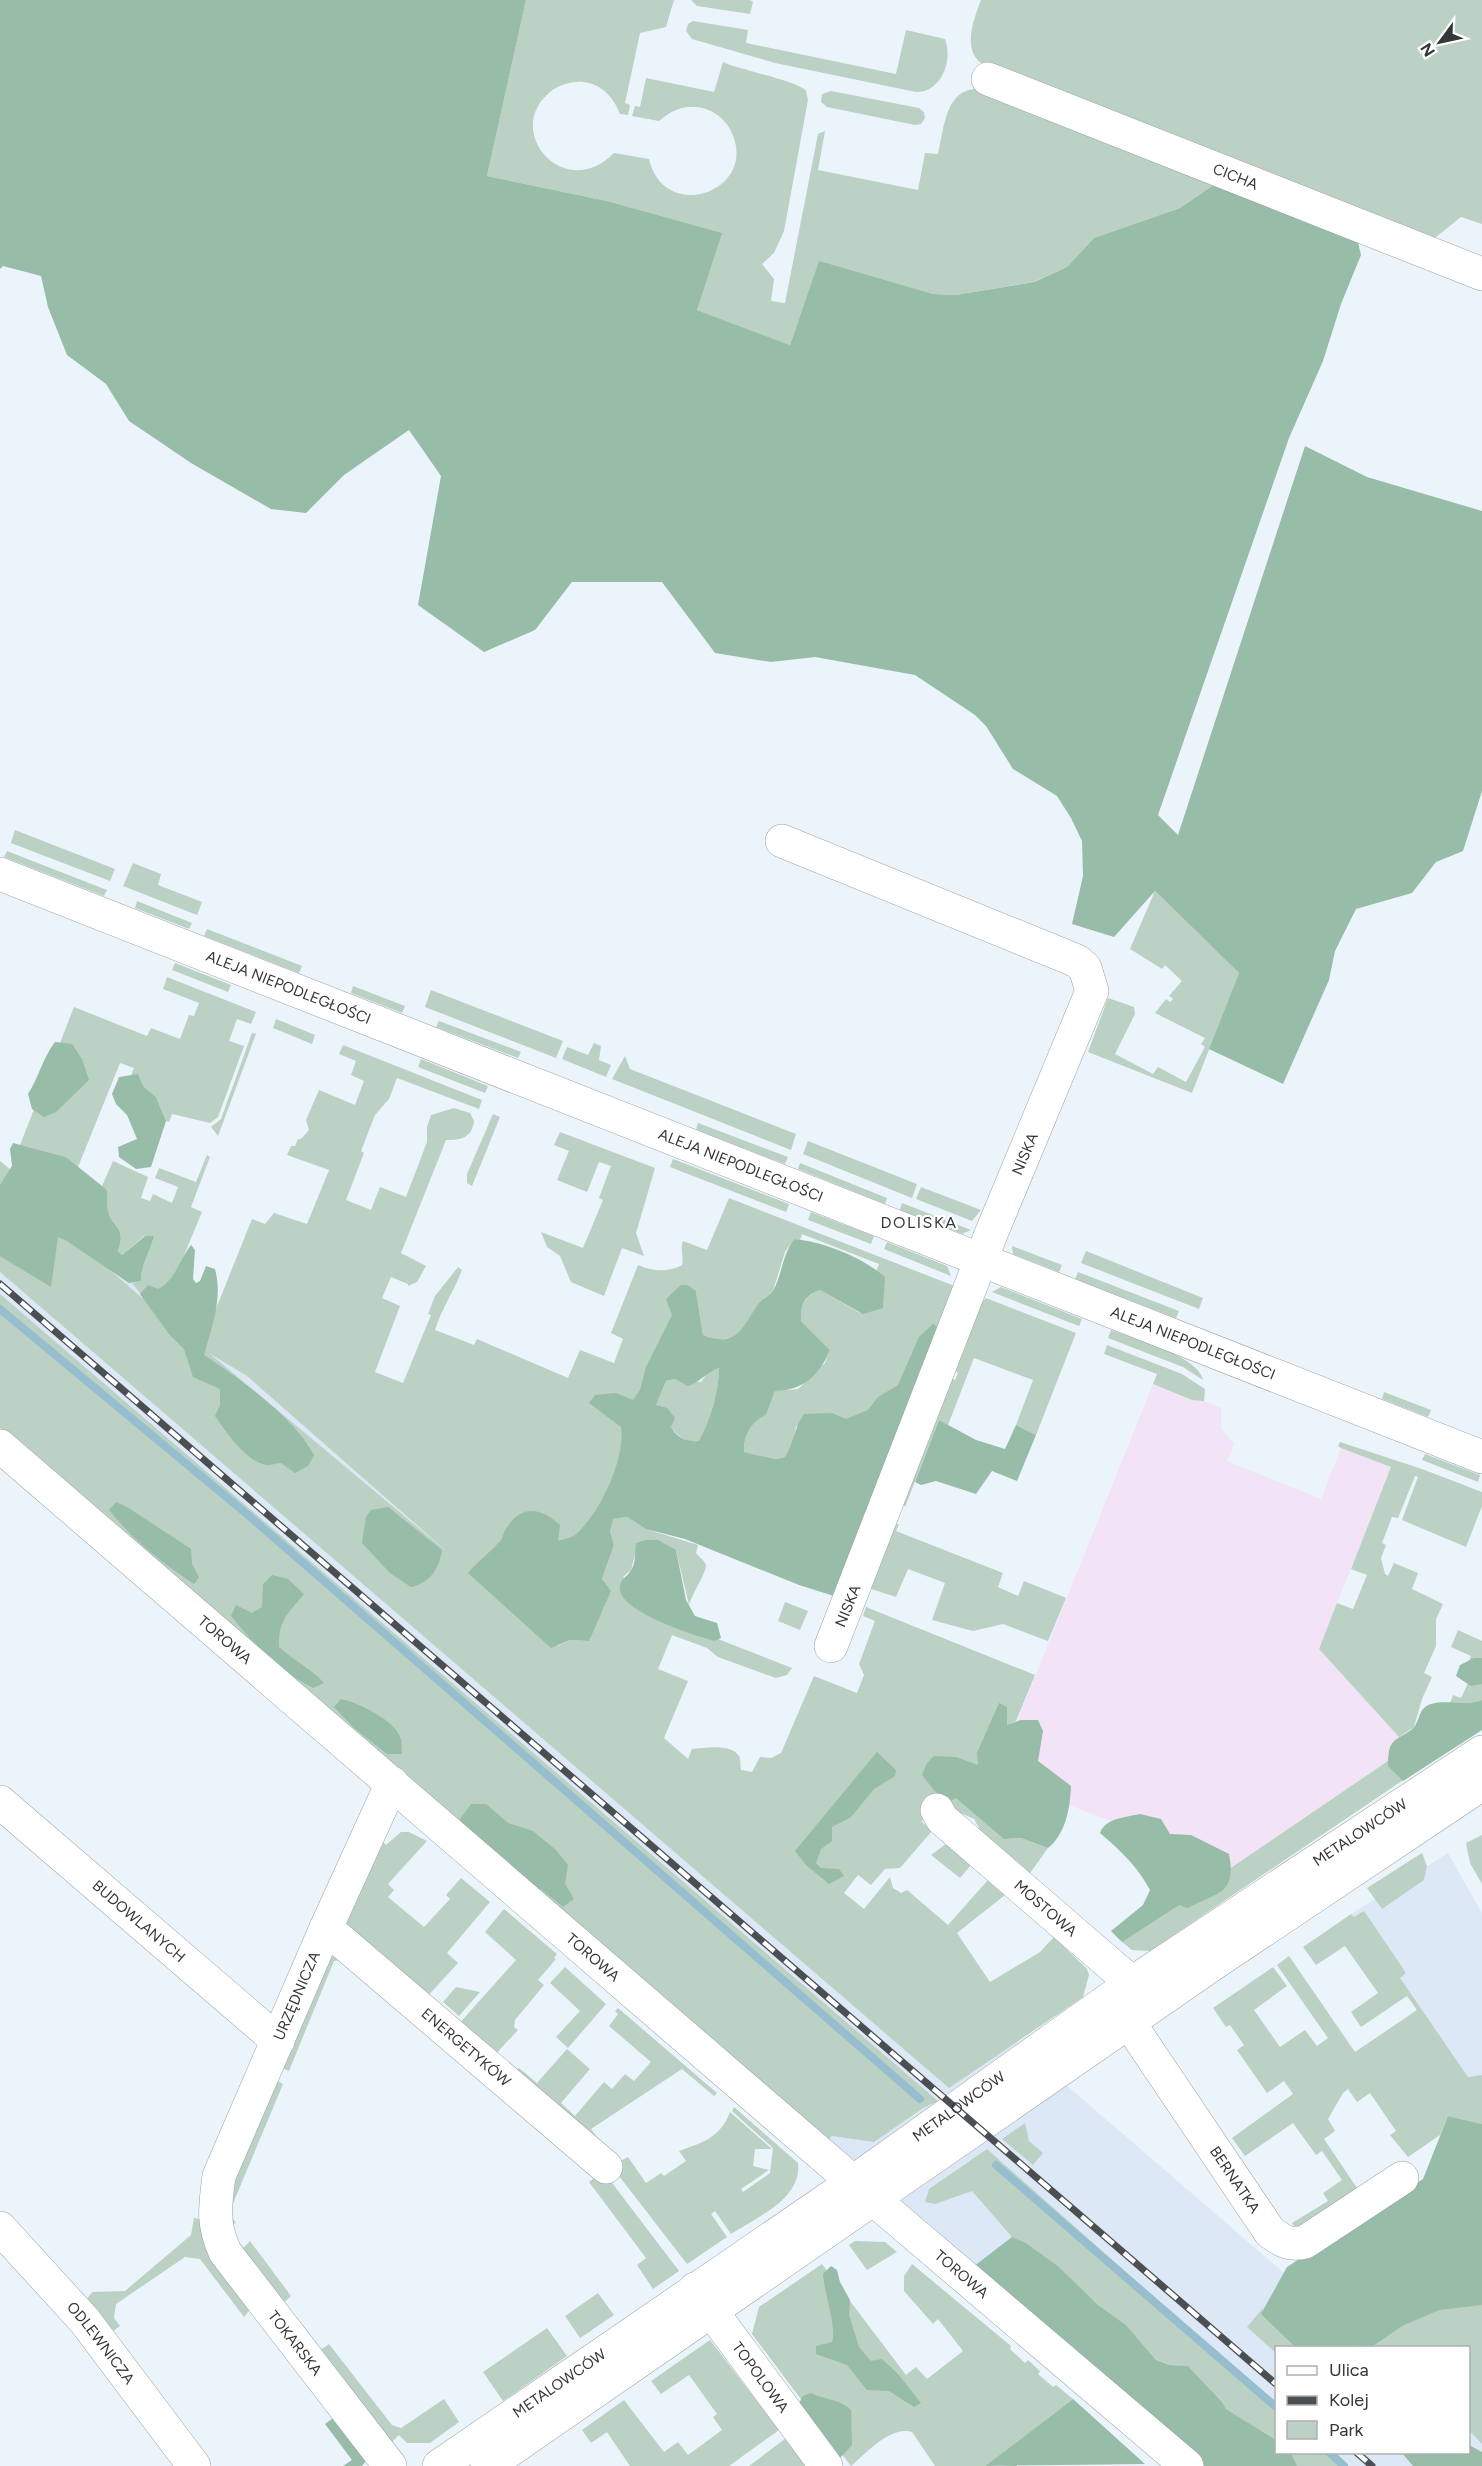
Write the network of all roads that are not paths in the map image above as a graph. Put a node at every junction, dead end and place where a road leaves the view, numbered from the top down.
1 (988, 79) dead end
2 (1482, 274) edge
3 (782, 842) dead end
4 (0, 874) edge
5 (981, 1260) junction
6 (0, 1446) edge
7 (1482, 1458) edge
8 (831, 1646) dead end
9 (1482, 1752) edge
10 (392, 1783) junction
11 (1482, 1784) edge
12 (0, 1803) edge
13 (937, 1810) dead end
14 (326, 1928) junction
15 (1132, 2002) junction
16 (278, 2041) junction
17 (606, 2168) dead end
18 (1401, 2178) dead end
19 (863, 2191) junction
20 (214, 2212) joint
21 (0, 2228) edge
22 (702, 2301) junction
23 (194, 2466) edge
24 (390, 2466) edge
25 (439, 2466) edge
26 (487, 2466) edge
27 (826, 2466) edge
28 (1187, 2466) edge

1 - 2 street, CICHA
3 - 5 street, NISKA
4 - 5 street, ALEJA NIEPODLEGŁOŚCI
5 - 7 street, ALEJA NIEPODLEGŁOŚCI
5 - 8 street, NISKA
6 - 10 street, TOROWA
9 - 15 street, METALOWCÓW
10 - 14 street, URZĘDNICZA
10 - 19 street, TOROWA
11 - 15 street, METALOWCÓW
12 - 16 street, BUDOWLANYCH
13 - 15 street, MOSTOWA
14 - 16 street, URZĘDNICZA
14 - 17 street, ENERGETYKÓW
15 - 18 street, BERNATKA
15 - 19 street, METALOWCÓW
16 - 20 street, URZĘDNICZA
19 - 22 street, METALOWCÓW
19 - 28 street, TOROWA
20 - 24 street, TOKARSKA
21 - 23 street, ODLEWNICZA
22 - 25 street, METALOWCÓW
22 - 26 street, METALOWCÓW
22 - 27 street, TOPOLOWA

